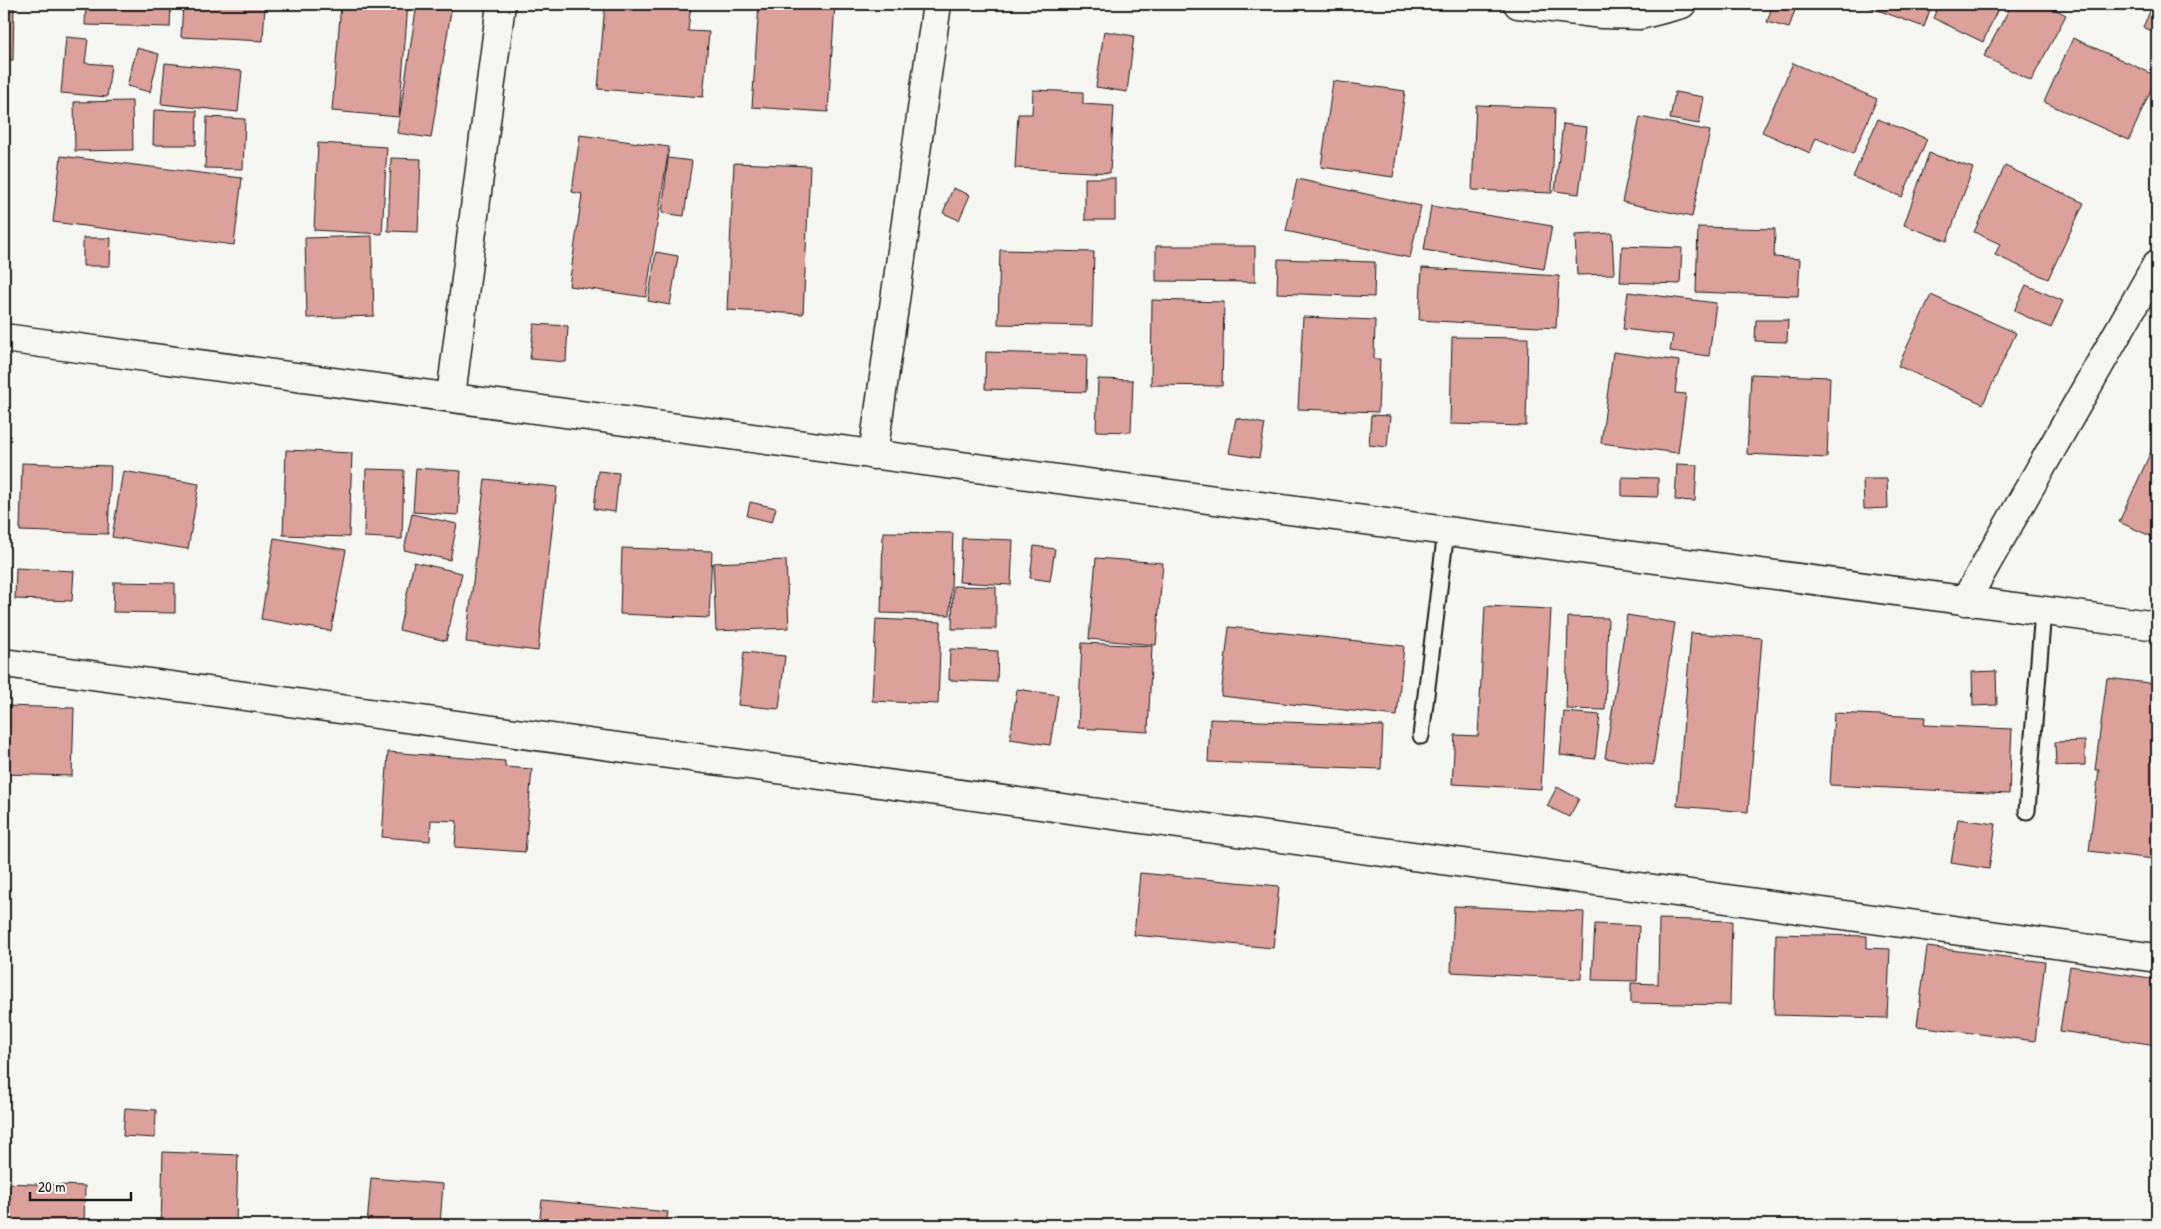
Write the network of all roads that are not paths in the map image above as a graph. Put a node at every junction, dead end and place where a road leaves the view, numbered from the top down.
1 (501, 4) edge
2 (937, 4) edge
3 (1518, 4) edge
4 (1682, 4) edge
5 (2157, 264) edge
6 (4, 338) edge
7 (451, 396) junction
8 (873, 455) junction
9 (1446, 531) junction
10 (1965, 601) junction
11 (2043, 611) junction
12 (2157, 626) edge
13 (4, 663) edge
14 (1420, 736) dead end
15 (2027, 811) dead end
16 (2157, 958) edge

1 - 7 street
2 - 8 street
3 - 4 street
5 - 10 street
6 - 7 street
7 - 8 street
8 - 9 street
9 - 10 street
9 - 14 lane
10 - 11 street
11 - 12 street
11 - 15 lane
13 - 16 street

